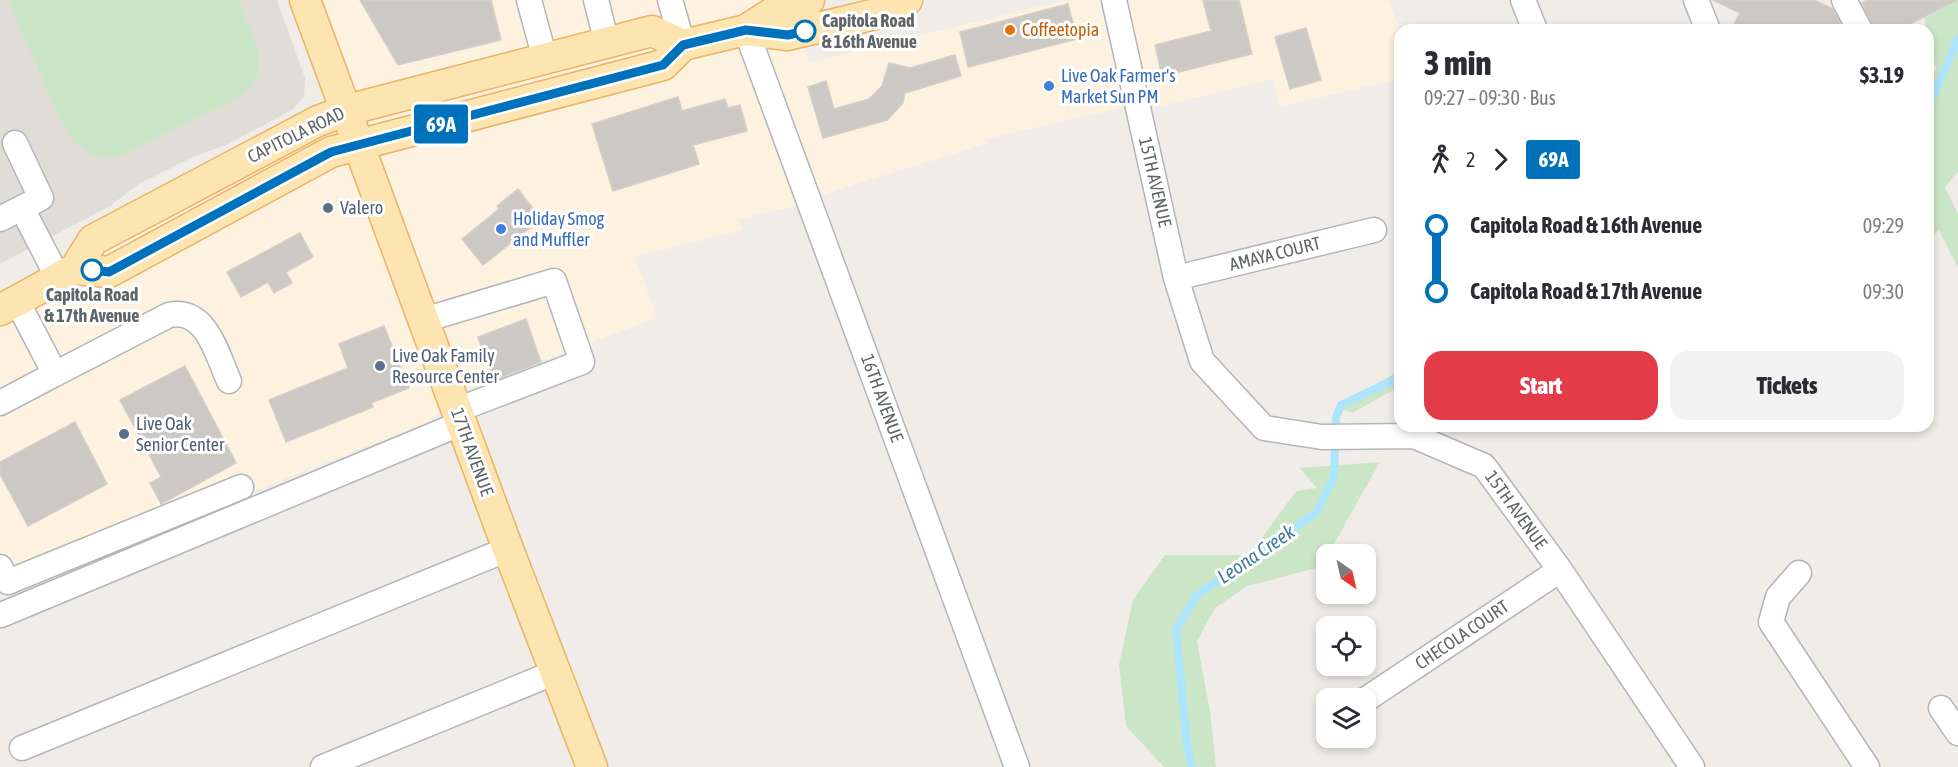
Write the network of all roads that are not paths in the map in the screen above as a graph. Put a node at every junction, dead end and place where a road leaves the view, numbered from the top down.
1 (305, 0) edge
2 (529, 0) edge
3 (596, 0) edge
4 (670, 0) edge
5 (809, 0) edge
6 (907, 0) edge
7 (1114, 0) edge
8 (1524, 0) edge
9 (1696, 0) edge
10 (1844, 0) edge
11 (1533, 24) edge
12 (1706, 24) edge
13 (1857, 24) edge
14 (746, 30) junction
15 (607, 43) junction
16 (683, 45) junction
17 (544, 59) junction
18 (347, 110) junction
19 (15, 143) dead end
20 (360, 146) junction
21 (22, 208) junction
22 (0, 219) edge
23 (1374, 230) dead end
24 (67, 274) junction
25 (1176, 278) junction
26 (9, 305) edge
27 (424, 320) junction
28 (55, 374) junction
29 (230, 381) dead end
30 (0, 403) edge
31 (459, 416) junction
32 (241, 487) dead end
33 (508, 549) junction
34 (0, 567) edge
35 (1560, 570) junction
36 (1799, 573) dead end
37 (1, 615) edge
38 (555, 672) junction
39 (1376, 692) edge
40 (1941, 708) dead end
41 (1958, 734) edge
42 (22, 748) dead end
43 (323, 767) edge
44 (592, 767) edge
45 (1017, 767) edge
46 (1692, 767) edge
47 (1867, 767) edge

1 - 18 main road, 17TH AVENUE
2 - 17 street
3 - 15 street
4 - 16 street
5 - 14 main road, CAPITOLA ROAD
6 - 14 main road, CAPITOLA ROAD
7 - 25 street, 15TH AVENUE
8 - 11 street
9 - 12 street
10 - 13 street
14 - 16 main road, CAPITOLA ROAD
14 - 45 street, 16TH AVENUE
15 - 16 main road, CAPITOLA ROAD
15 - 17 main road, CAPITOLA ROAD
16 - 20 main road, CAPITOLA ROAD
17 - 18 main road, CAPITOLA ROAD
18 - 20 main road, 17TH AVENUE
18 - 24 main road, CAPITOLA ROAD
19 - 21 street
20 - 24 main road, CAPITOLA ROAD
20 - 27 main road, 17TH AVENUE
21 - 22 street
21 - 24 street
23 - 25 street, AMAYA COURT
24 - 26 main road, CAPITOLA ROAD
25 - 35 street, 15TH AVENUE
26 - 28 street
27 - 31 main road, 17TH AVENUE
27 - 31 street
28 - 29 street
28 - 30 street
31 - 33 main road, 17TH AVENUE
31 - 37 street
32 - 34 street
33 - 38 main road, 17TH AVENUE
33 - 42 street
35 - 39 street, CHECOLA COURT
35 - 46 street, 15TH AVENUE
36 - 47 street
38 - 43 street
38 - 44 main road, 17TH AVENUE
40 - 41 street

